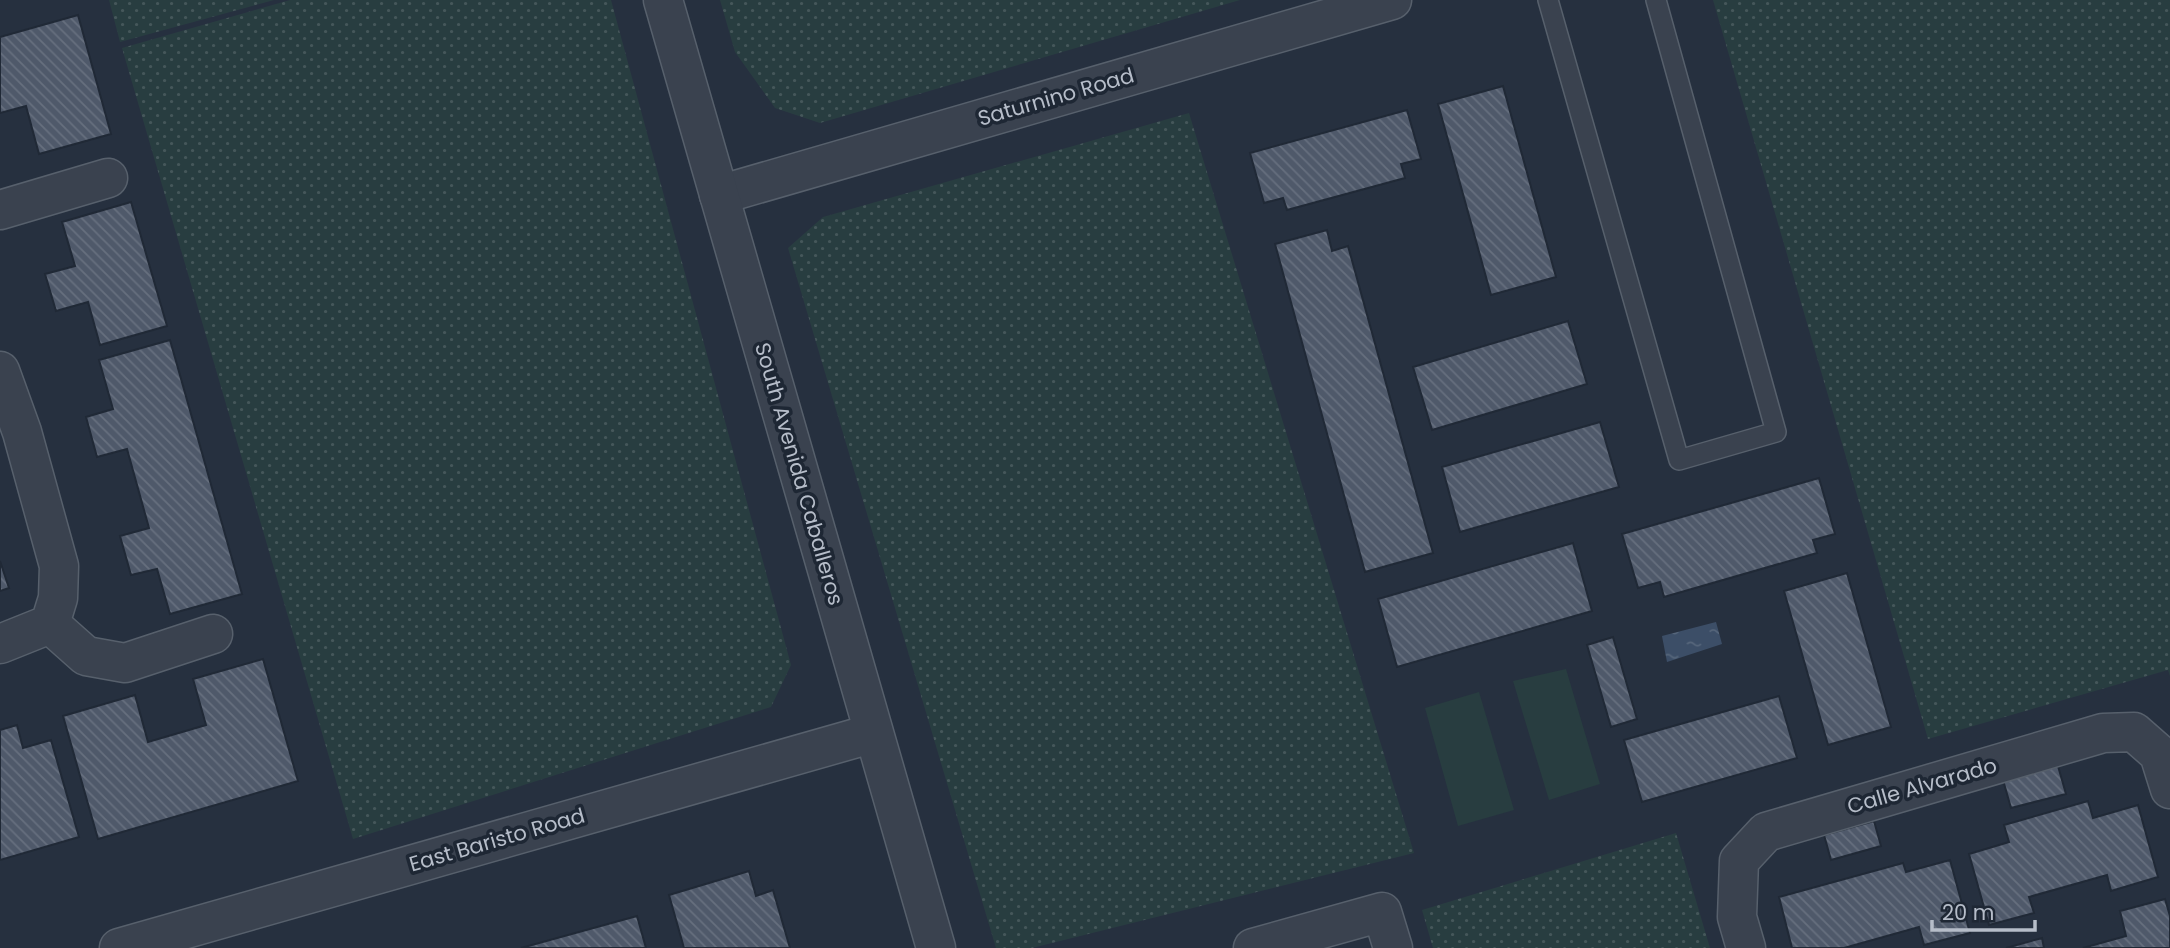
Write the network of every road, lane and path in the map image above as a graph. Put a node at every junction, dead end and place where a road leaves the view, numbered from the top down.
1 (663, 0) edge
2 (1392, 0) edge
3 (1548, 0) edge
4 (1656, 0) edge
5 (108, 178) dead end
6 (719, 195) junction
7 (0, 210) edge
8 (0, 371) edge
9 (50, 624) junction
10 (213, 634) dead end
11 (0, 644) edge
12 (874, 733) junction
13 (2170, 789) edge
14 (179, 940) edge
15 (120, 948) edge
16 (936, 948) edge
17 (1253, 948) edge
18 (1393, 948) edge
19 (1746, 948) edge

1 - 6 street, South Avenida Caballeros
2 - 6 street, Saturnino Road
3 - 4 lane
5 - 7 street
6 - 12 street, South Avenida Caballeros
8 - 9 street
9 - 10 street
9 - 11 street
12 - 14 street, East Baristo Road
12 - 16 street, South Avenida Caballeros
13 - 19 street, Calle Alvarado
14 - 15 street, East Baristo Road
17 - 18 street

